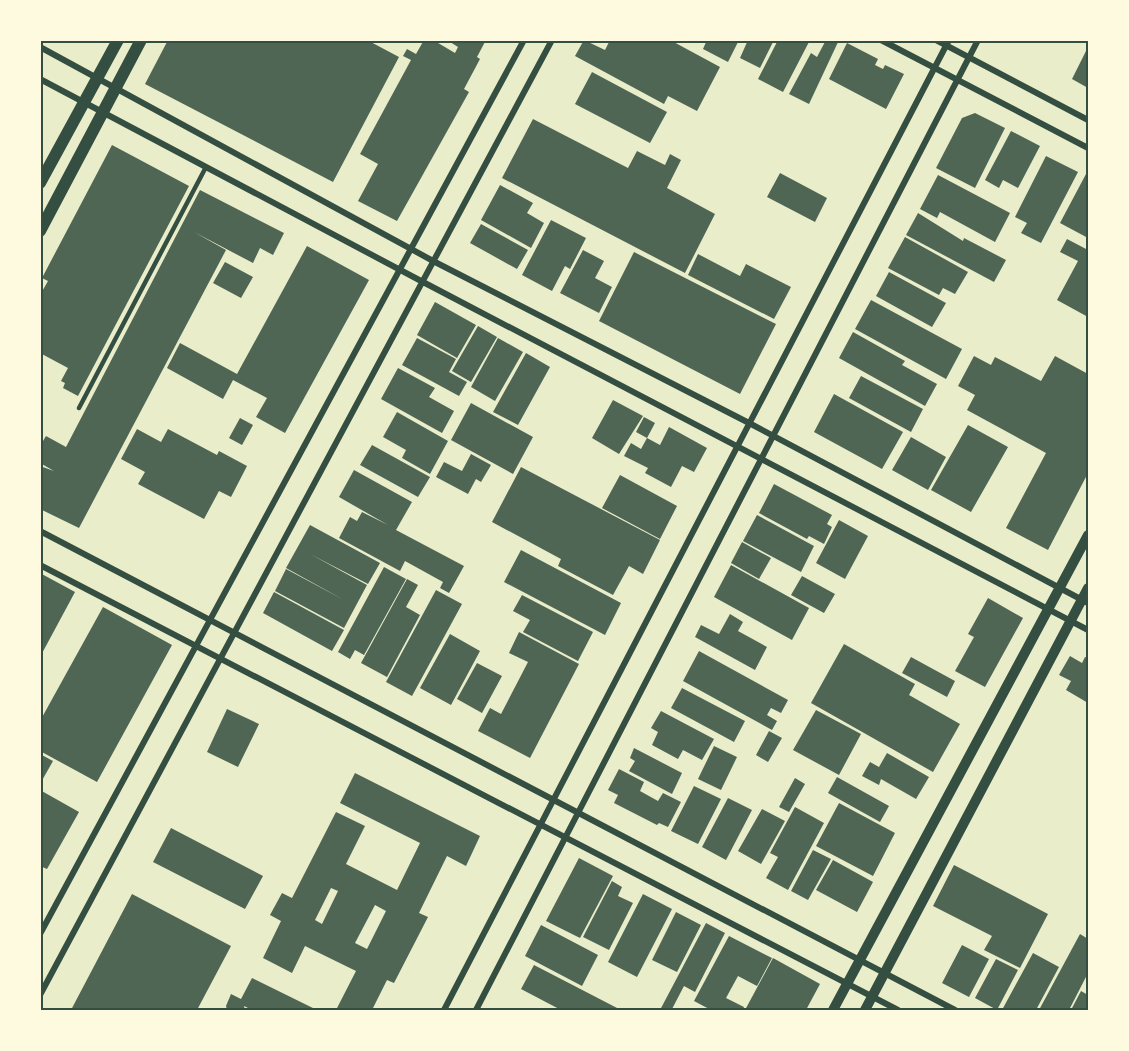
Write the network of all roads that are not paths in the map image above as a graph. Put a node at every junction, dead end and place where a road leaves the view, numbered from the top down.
1 (118, 40) edge
2 (141, 40) edge
3 (524, 40) edge
4 (552, 40) edge
5 (881, 40) edge
6 (936, 40) edge
7 (978, 40) edge
8 (948, 43) edge
9 (40, 46) edge
10 (969, 57) junction
11 (935, 68) junction
12 (98, 76) junction
13 (40, 79) edge
14 (958, 80) junction
15 (117, 86) junction
16 (85, 101) junction
17 (104, 111) junction
18 (1089, 120) edge
19 (1089, 148) edge
20 (206, 166) junction
21 (40, 183) edge
22 (40, 231) edge
23 (412, 248) junction
24 (435, 262) junction
25 (400, 270) junction
26 (423, 282) junction
27 (79, 408) dead end
28 (751, 424) junction
29 (772, 435) junction
30 (739, 446) junction
31 (760, 457) junction
32 (40, 531) edge
33 (1089, 535) edge
34 (40, 565) edge
35 (1060, 588) junction
36 (1089, 588) edge
37 (1085, 601) edge
38 (1050, 610) junction
39 (208, 620) junction
40 (1071, 621) junction
41 (1089, 630) edge
42 (233, 633) junction
43 (194, 646) junction
44 (219, 660) junction
45 (553, 798) junction
46 (578, 812) junction
47 (542, 824) junction
48 (567, 837) junction
49 (40, 934) edge
50 (860, 960) junction
51 (884, 973) junction
52 (847, 983) junction
53 (40, 995) edge
54 (873, 997) junction
55 (444, 1011) edge
56 (476, 1011) edge
57 (833, 1011) edge
58 (865, 1011) edge
59 (898, 1011) edge
60 (955, 1011) edge

1 - 12 main road
2 - 15 main road
3 - 23 street
4 - 24 street
5 - 11 street
6 - 8 street
7 - 10 street
8 - 10 street
8 - 11 street
9 - 12 street
10 - 14 street
10 - 18 street
11 - 14 street
11 - 28 street
12 - 15 street
12 - 16 main road
13 - 16 street
14 - 19 street
14 - 29 street
15 - 17 main road
15 - 23 street
16 - 17 street
16 - 21 main road
17 - 20 street
17 - 22 main road
20 - 25 street
20 - 27 lane
23 - 24 street
23 - 25 street
24 - 26 street
24 - 28 street
25 - 26 street
25 - 39 street
26 - 30 street
26 - 42 street
28 - 29 street
28 - 30 street
29 - 31 street
29 - 35 street
30 - 31 street
30 - 45 street
31 - 38 street
31 - 46 street
32 - 39 street
33 - 35 street
34 - 43 street
35 - 37 street
35 - 38 street
36 - 37 street
37 - 40 street
38 - 40 street
38 - 50 street
39 - 42 street
39 - 43 street
40 - 41 street
40 - 51 street
42 - 44 street
42 - 45 street
43 - 44 street
43 - 49 street
44 - 47 street
44 - 53 street
45 - 46 street
45 - 47 street
46 - 48 street
46 - 50 street
47 - 48 street
47 - 55 street
48 - 52 street
48 - 56 street
50 - 51 street
50 - 52 street
51 - 54 street
51 - 60 street
52 - 54 street
52 - 57 street
54 - 58 street
54 - 59 street

